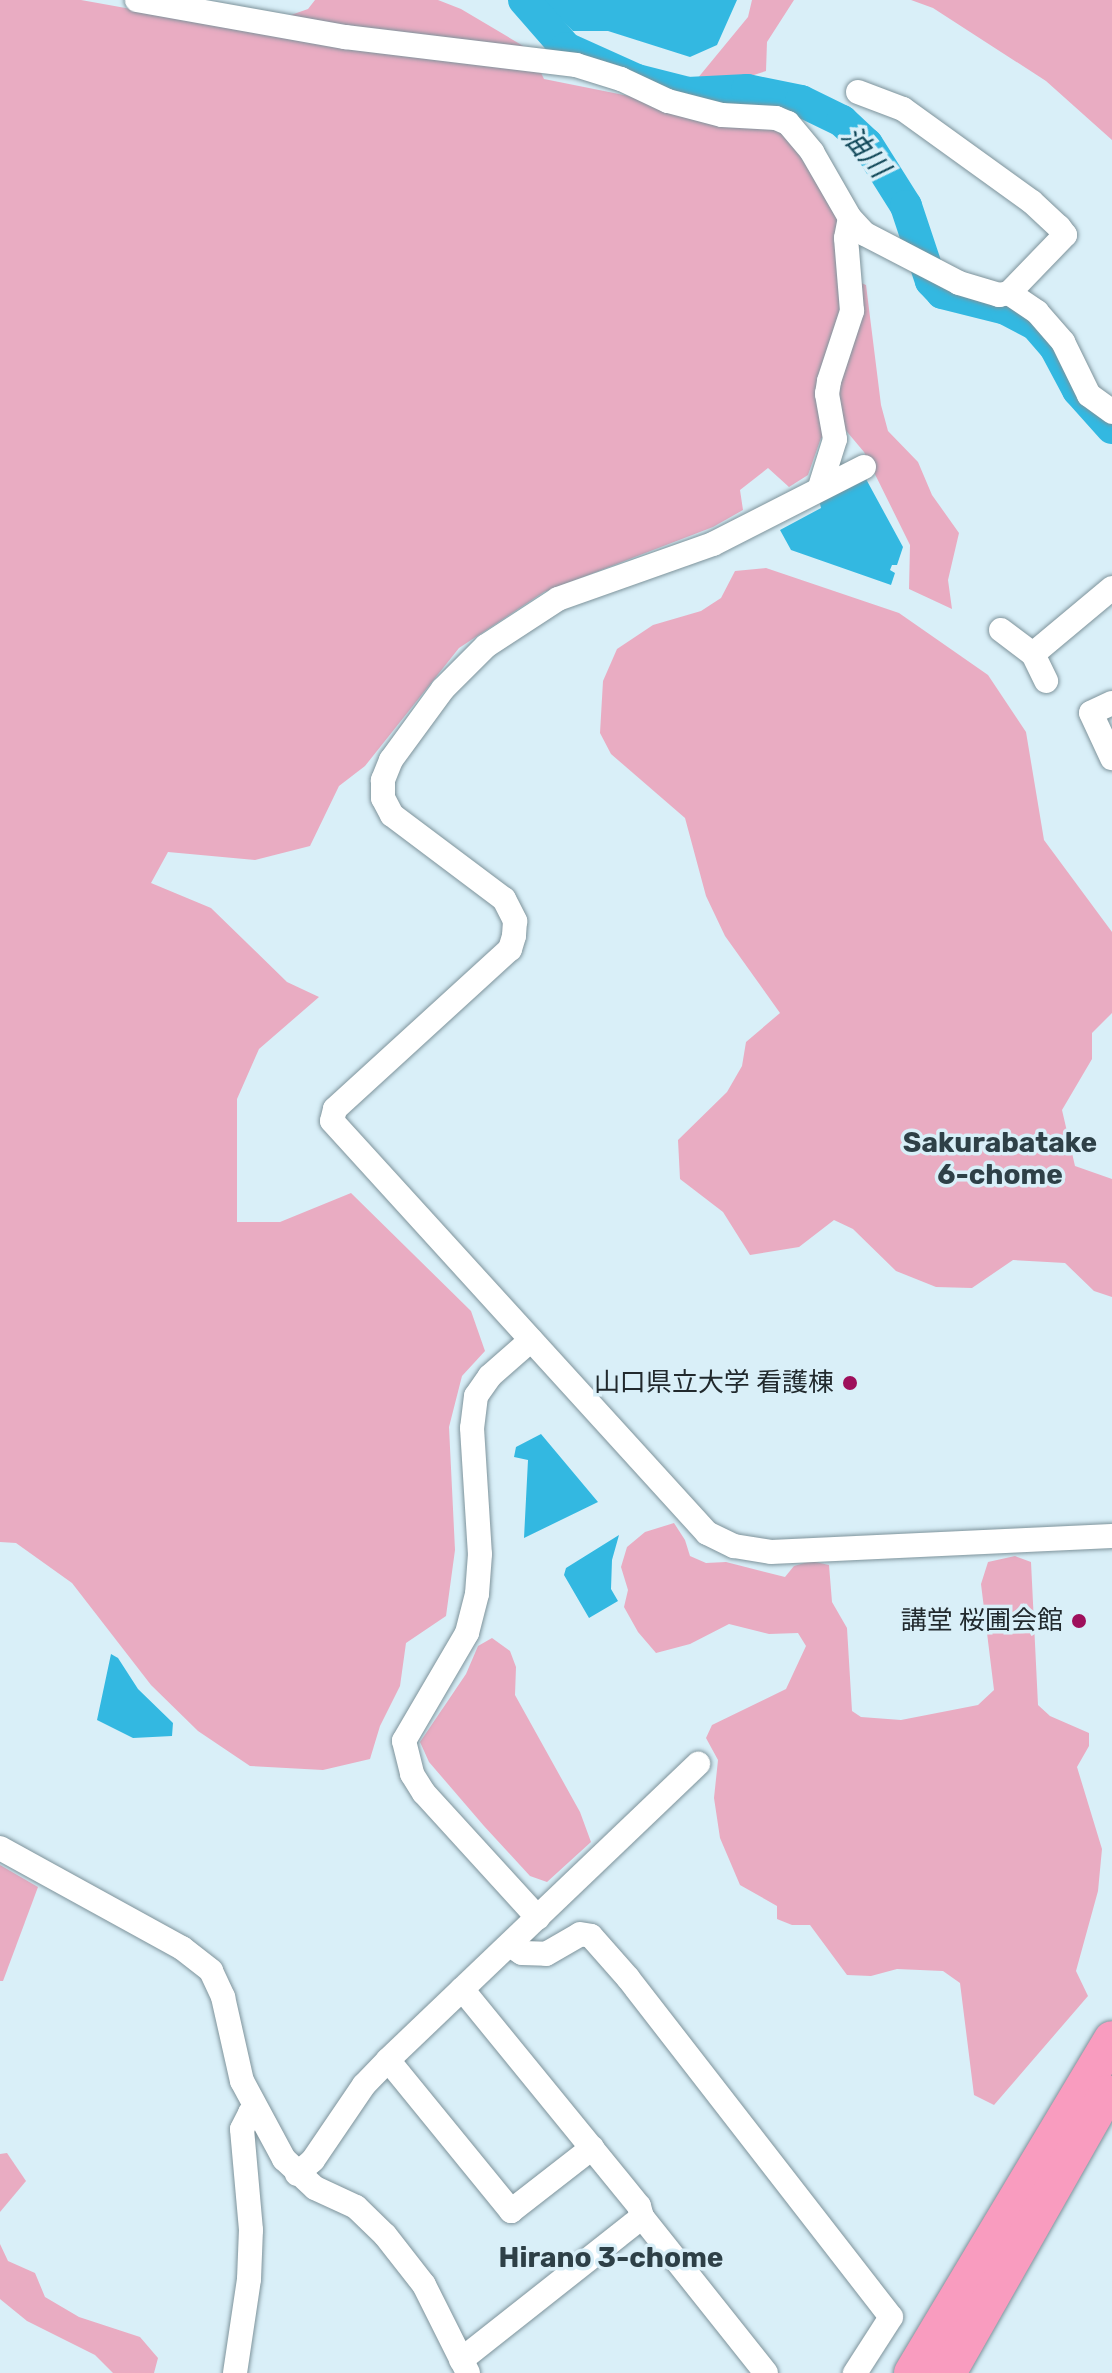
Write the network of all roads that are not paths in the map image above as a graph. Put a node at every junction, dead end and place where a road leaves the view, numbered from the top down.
1 (137, 0) edge
2 (858, 92) dead end
3 (850, 218) junction
4 (1009, 293) junction
5 (1112, 412) edge
6 (864, 467) dead end
7 (820, 487) junction
8 (1112, 588) edge
9 (1001, 630) dead end
10 (1033, 654) junction
11 (1046, 681) dead end
12 (1112, 703) edge
13 (1112, 758) edge
14 (531, 1340) junction
15 (1112, 1536) edge
16 (698, 1764) dead end
17 (0, 1848) edge
18 (538, 1918) junction
19 (510, 1945) junction
20 (462, 1989) junction
21 (1112, 2039) edge
22 (388, 2060) junction
23 (1112, 2085) edge
24 (256, 2109) junction
25 (592, 2148) junction
26 (297, 2174) junction
27 (642, 2217) junction
28 (464, 2366) edge
29 (235, 2373) edge
30 (766, 2373) edge
31 (855, 2373) edge
32 (912, 2373) edge
33 (948, 2373) edge

1 - 3 street
2 - 4 street
3 - 4 street
3 - 7 street
4 - 5 street
6 - 7 street
7 - 14 street
8 - 10 street
9 - 10 street
10 - 11 street
12 - 13 street
14 - 15 street
14 - 18 street
16 - 18 street
17 - 24 street
18 - 19 street
19 - 20 street
19 - 31 street
20 - 22 street
20 - 25 street
21 - 32 highway
22 - 25 street
22 - 26 street
23 - 33 highway
24 - 26 street
24 - 29 street
25 - 27 street
26 - 28 street
27 - 28 street
27 - 30 street

